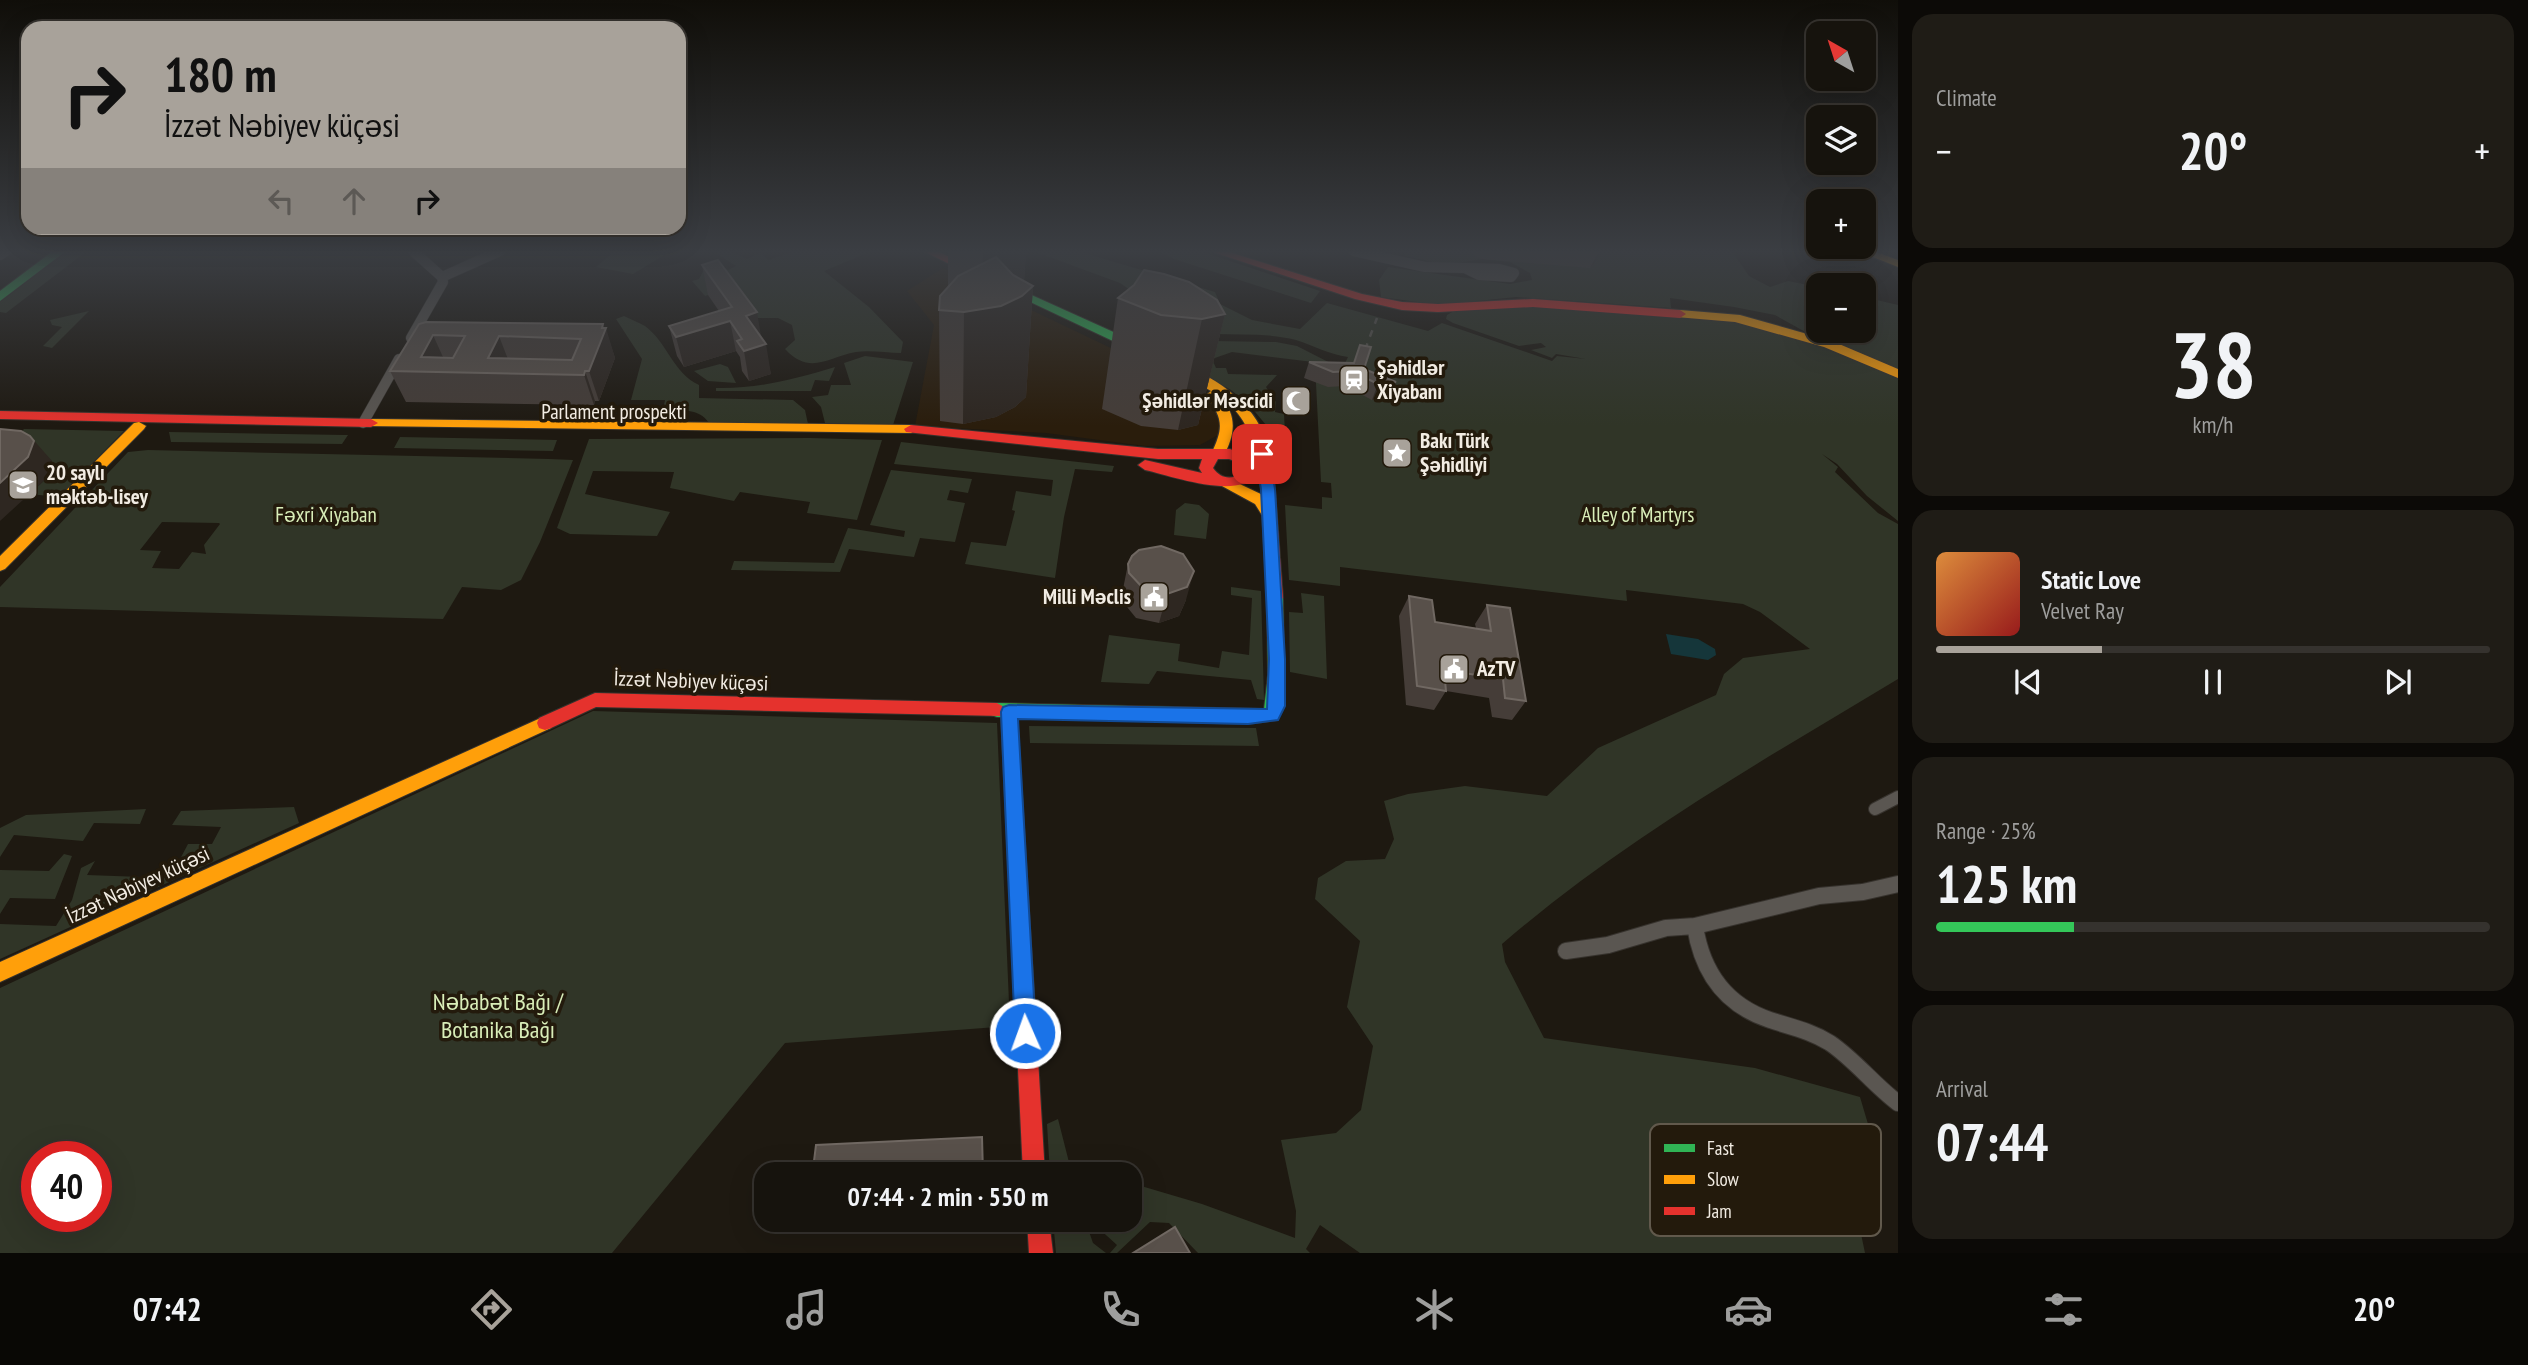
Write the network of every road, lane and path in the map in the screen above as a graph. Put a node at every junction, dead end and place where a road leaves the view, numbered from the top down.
1 (427, 309) edge
2 (1043, 309) edge
3 (1050, 309) edge
4 (1641, 309) edge
5 (1158, 362) junction
6 (1898, 374) edge
7 (0, 415) edge
8 (0, 423) edge
9 (363, 423) junction
10 (139, 426) junction
11 (1256, 438) junction
12 (1216, 455) junction
13 (1249, 467) junction
14 (1225, 483) junction
15 (1268, 489) junction
16 (1270, 516) junction
17 (0, 565) edge
18 (1009, 712) junction
19 (1898, 797) edge
20 (1875, 809) dead end
21 (1898, 884) edge
22 (1695, 926) junction
23 (1566, 951) dead end
24 (0, 972) edge
25 (1898, 1103) edge
26 (1033, 1162) edge
27 (1039, 1232) edge
28 (1041, 1253) edge

1 - 9 street
2 - 5 main road
3 - 5 main road
4 - 6 main road
5 - 11 main road
5 - 12 main road
7 - 9 main road, Parlament prospekti
8 - 10 main road, Parlament prospekti
9 - 12 main road, Parlament prospekti
10 - 14 main road, Parlament prospekti
10 - 17 main road
11 - 13 main road
11 - 15 main road
12 - 13 main road
12 - 14 main road
13 - 14 main road
13 - 15 main road
14 - 16 main road, Parlament prospekti
15 - 16 main road
16 - 18 main road, İzzət Nəbiyev küçəsi
18 - 24 main road, İzzət Nəbiyev küçəsi
18 - 26 main road
19 - 20 street
21 - 22 street
22 - 23 street
22 - 25 street
27 - 28 main road

